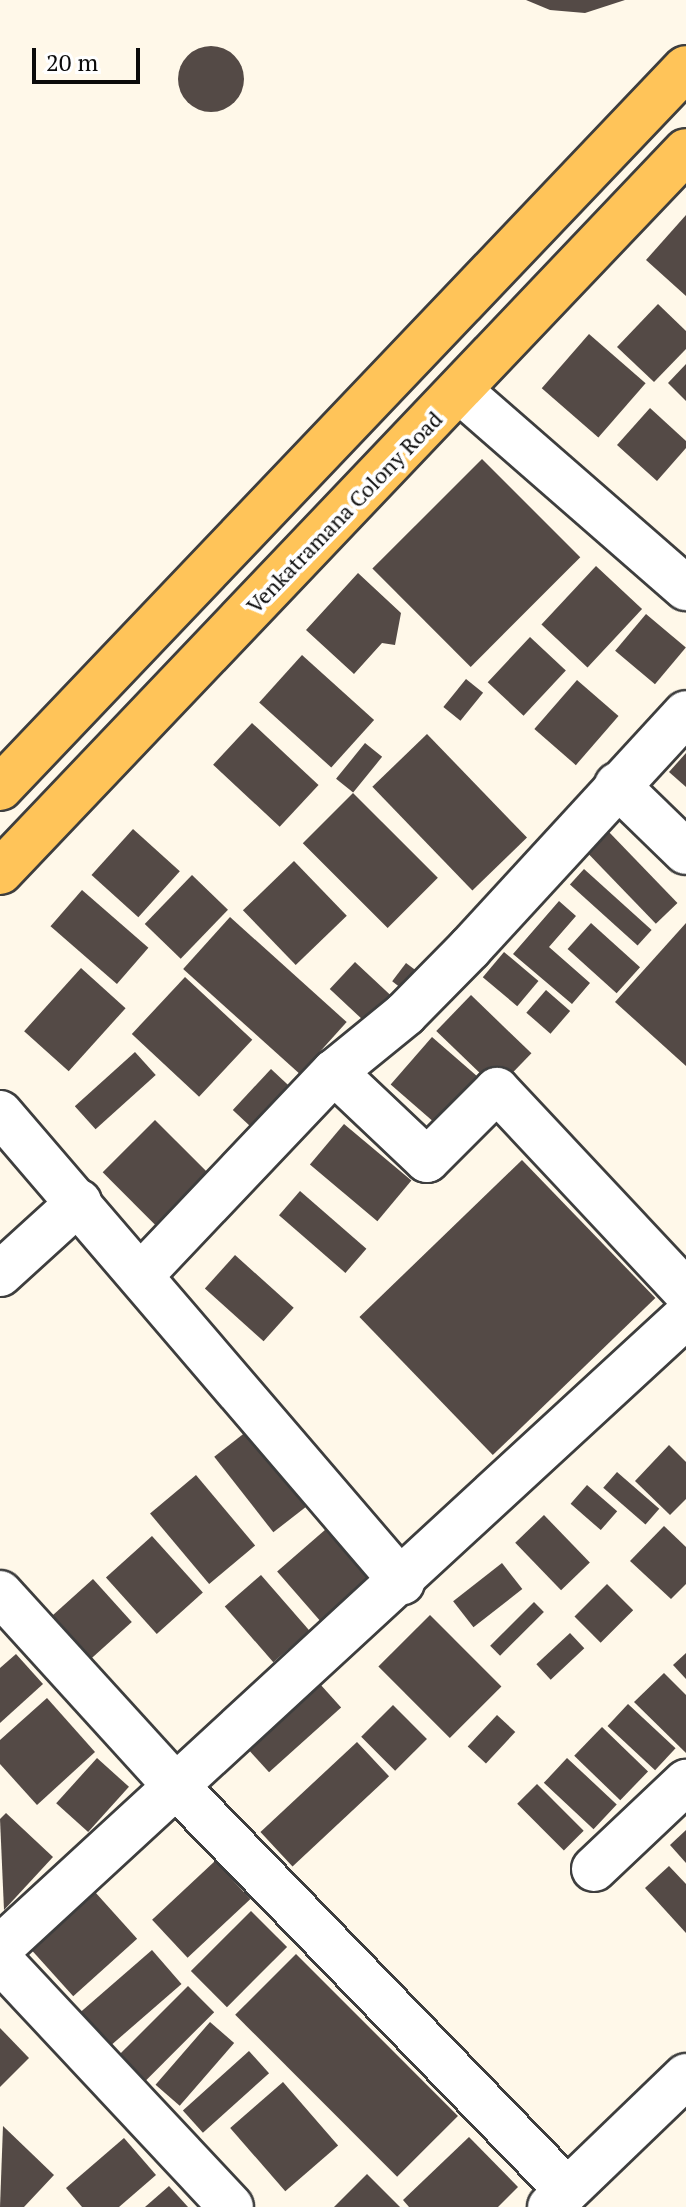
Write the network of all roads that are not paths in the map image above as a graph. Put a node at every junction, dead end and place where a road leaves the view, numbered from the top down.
1 (686, 68) edge
2 (686, 151) edge
3 (460, 391) junction
4 (686, 588) edge
5 (686, 713) edge
6 (617, 785) junction
7 (0, 788) edge
8 (686, 852) edge
9 (0, 872) edge
10 (334, 1072) junction
11 (0, 1113) edge
12 (79, 1202) junction
13 (0, 1274) edge
14 (142, 1274) junction
15 (686, 1292) edge
16 (686, 1316) edge
17 (402, 1582) junction
18 (0, 1593) edge
19 (686, 1782) edge
20 (175, 1785) junction
21 (594, 1869) dead end
22 (0, 1948) edge
23 (0, 1960) edge
24 (686, 2076) edge
25 (558, 2199) edge
26 (231, 2207) edge

1 - 7 main road
2 - 3 main road, Venkatramana Colony Road
3 - 4 street
3 - 9 main road, Venkatramana Colony Road
5 - 6 street
6 - 8 street
6 - 10 street
10 - 14 street
10 - 15 street
11 - 12 street
12 - 13 street
12 - 14 street
14 - 17 street
16 - 17 street
17 - 20 street
18 - 20 street
19 - 21 street
20 - 22 street
20 - 25 street
23 - 26 street
24 - 25 street

